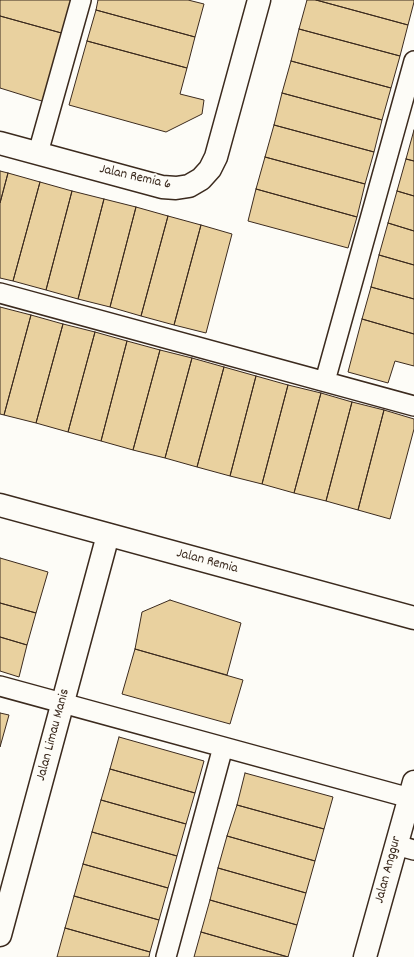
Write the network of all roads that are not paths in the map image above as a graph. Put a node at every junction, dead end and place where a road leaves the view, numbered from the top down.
1 (81, 0) edge
2 (259, 0) edge
3 (414, 61) edge
4 (0, 143) edge
5 (38, 153) junction
6 (0, 293) edge
7 (325, 381) junction
8 (414, 406) edge
9 (0, 505) edge
10 (108, 535) junction
11 (414, 618) edge
12 (0, 686) edge
13 (63, 703) junction
14 (223, 747) junction
15 (412, 790) edge
16 (405, 848) edge
17 (0, 935) edge
18 (166, 957) edge
19 (365, 957) edge

1 - 5 lane
2 - 5 street, Jalan Remia 6
3 - 7 lane
4 - 5 street, Jalan Remia 6
6 - 7 lane
7 - 8 lane
9 - 10 street, Jalan Remia
10 - 11 street, Jalan Remia
10 - 13 street, Jalan Limau Manis
12 - 13 lane
13 - 14 lane
13 - 17 street, Jalan Limau Manis
14 - 15 lane
14 - 18 lane
15 - 16 street, Jalan Anggur
16 - 19 street, Jalan Anggur

